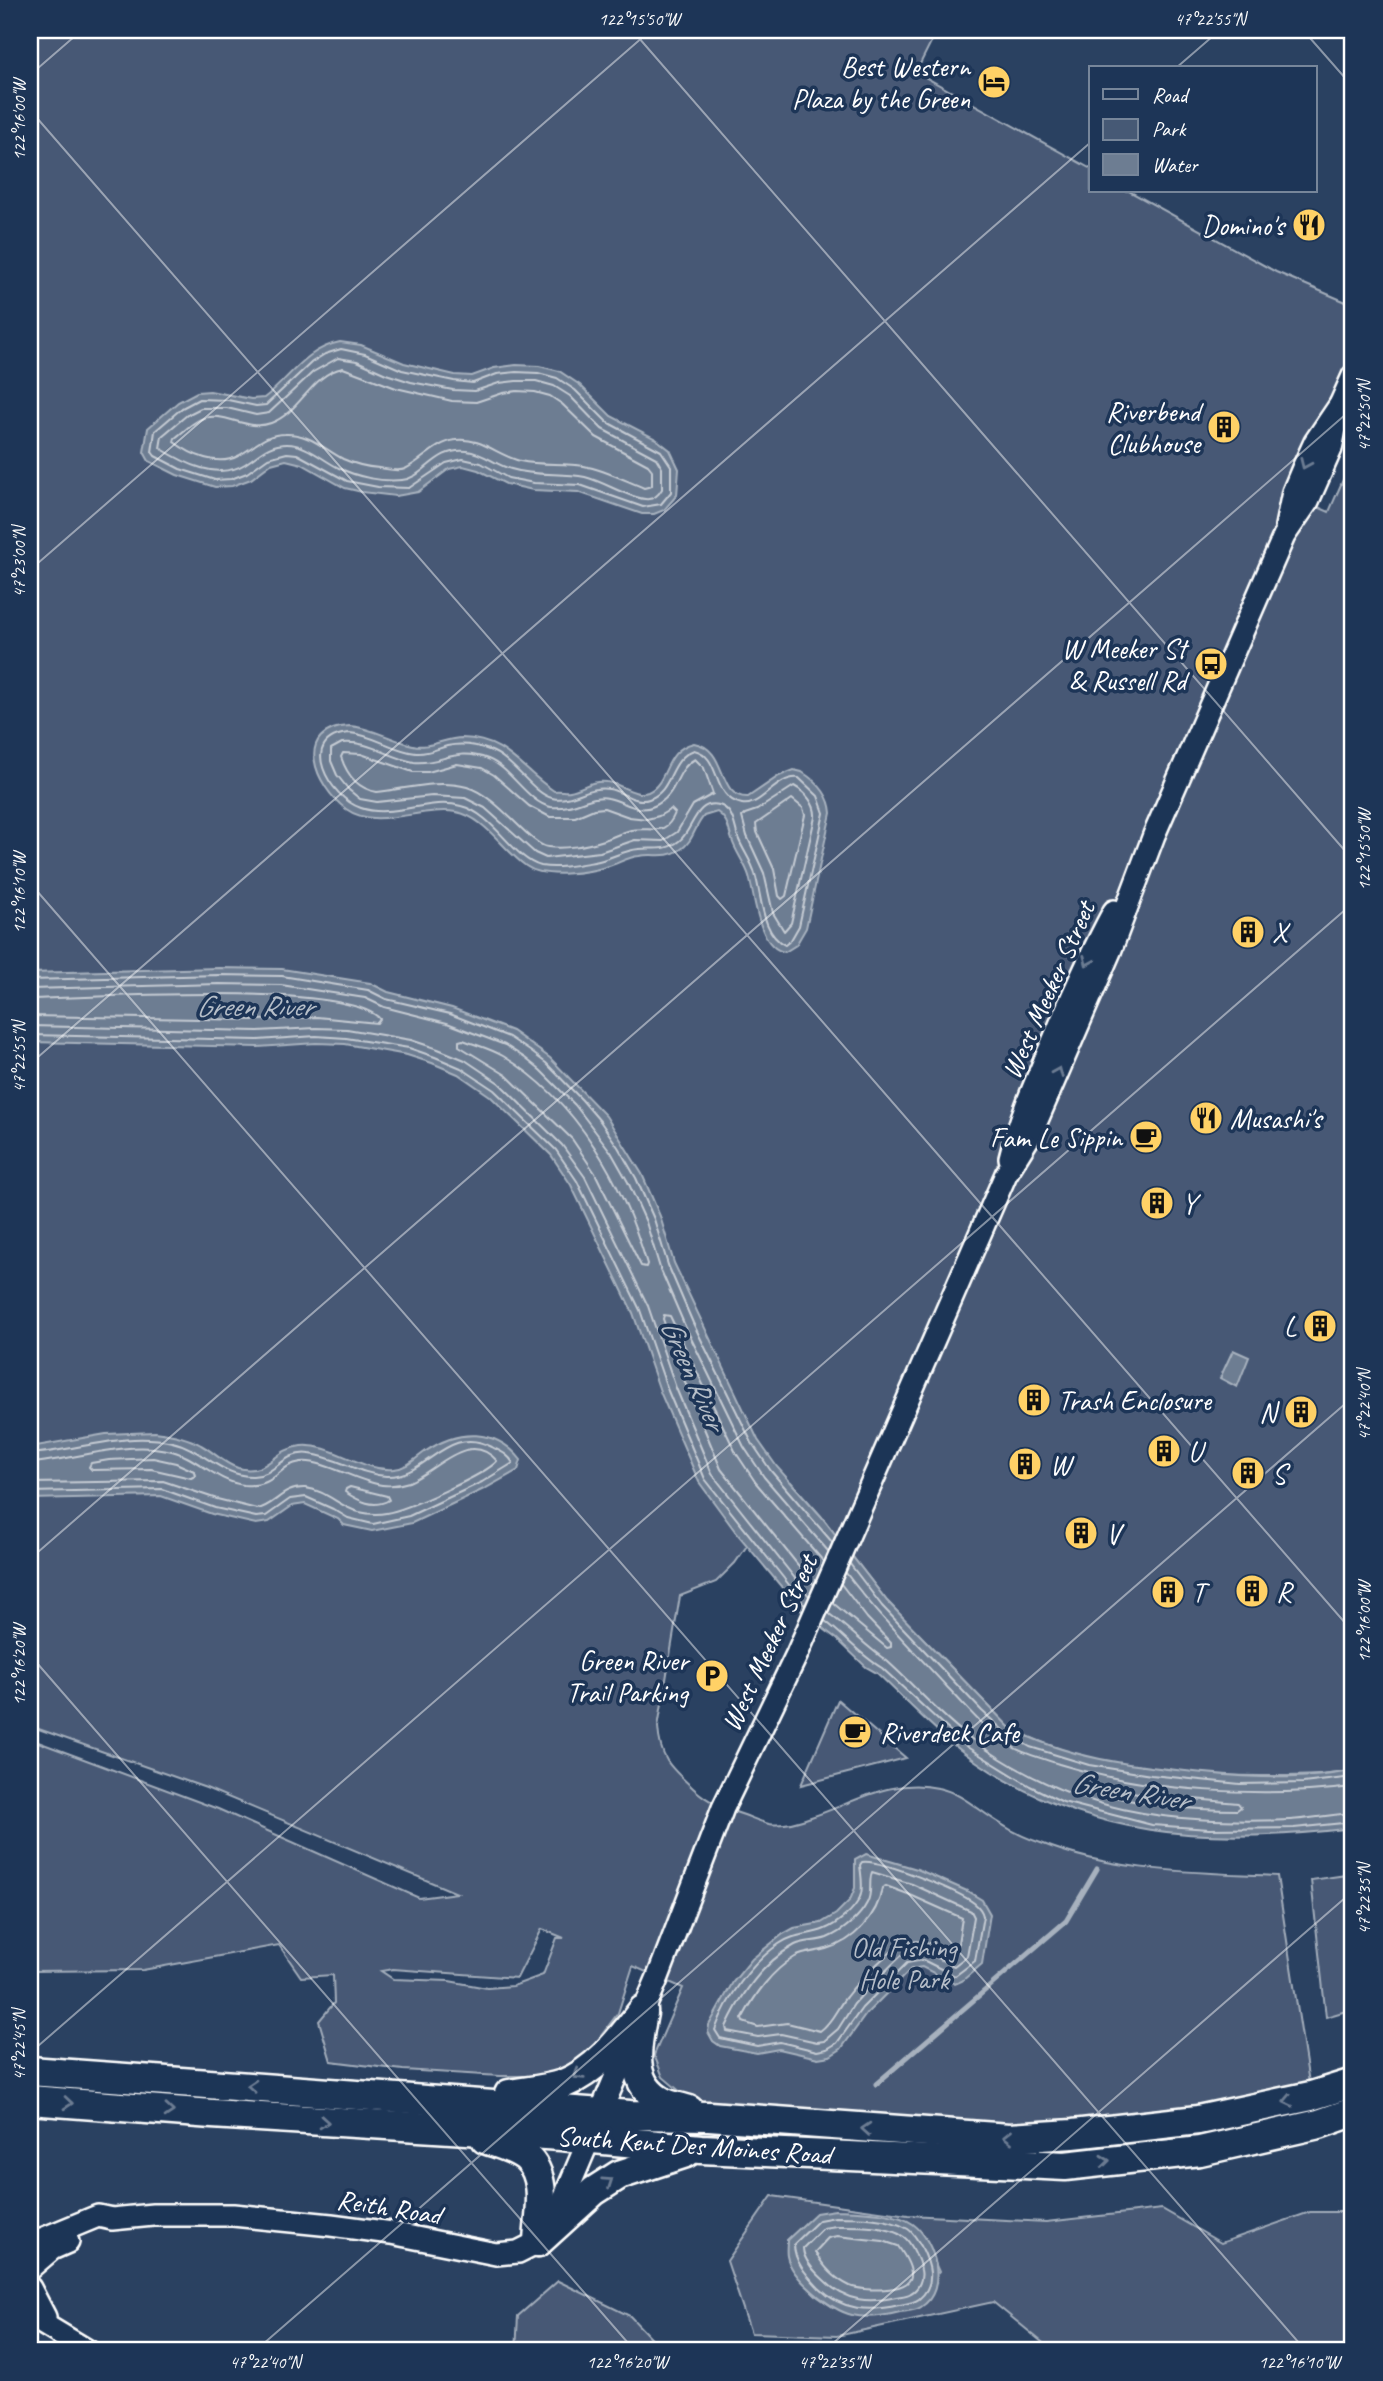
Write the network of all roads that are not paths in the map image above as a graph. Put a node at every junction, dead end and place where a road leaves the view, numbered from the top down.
1 (1353, 376) edge
2 (1154, 835) junction
3 (1006, 1174) junction
4 (643, 2010) junction
5 (30, 2071) edge
6 (1353, 2083) edge
7 (30, 2100) edge
8 (462, 2102) junction
9 (600, 2111) junction
10 (1353, 2112) edge
11 (709, 2116) junction
12 (463, 2130) junction
13 (589, 2139) junction
14 (701, 2149) junction
15 (112, 2219) junction
16 (538, 2242) junction
17 (30, 2244) edge
18 (30, 2267) edge
19 (30, 2288) edge
20 (37, 2320) edge
21 (88, 2351) edge

1 - 2 main road, West Meeker Street
3 -> 2 main road, West Meeker Street
2 -> 3 main road, West Meeker Street
3 - 4 main road, West Meeker Street
4 -> 8 highway
4 - 9 main road, West Meeker Street
4 - 11 highway
8 -> 5 highway, South Kent Des Moines Road
6 -> 11 highway, South Kent Des Moines Road
7 -> 12 highway, South Kent Des Moines Road
8 - 9 highway, South Kent Des Moines Road
9 - 11 highway, South Kent Des Moines Road
9 - 13 main road, West Meeker Street
14 -> 10 highway, South Kent Des Moines Road
12 - 13 highway, South Kent Des Moines Road
12 - 16 highway
13 - 14 highway, South Kent Des Moines Road
13 - 16 main road
16 -> 14 highway
15 - 16 main road, Reith Road
15 - 17 main road, Reith Road
15 - 18 main road, Reith Road
19 - 20 main road
20 - 21 main road

